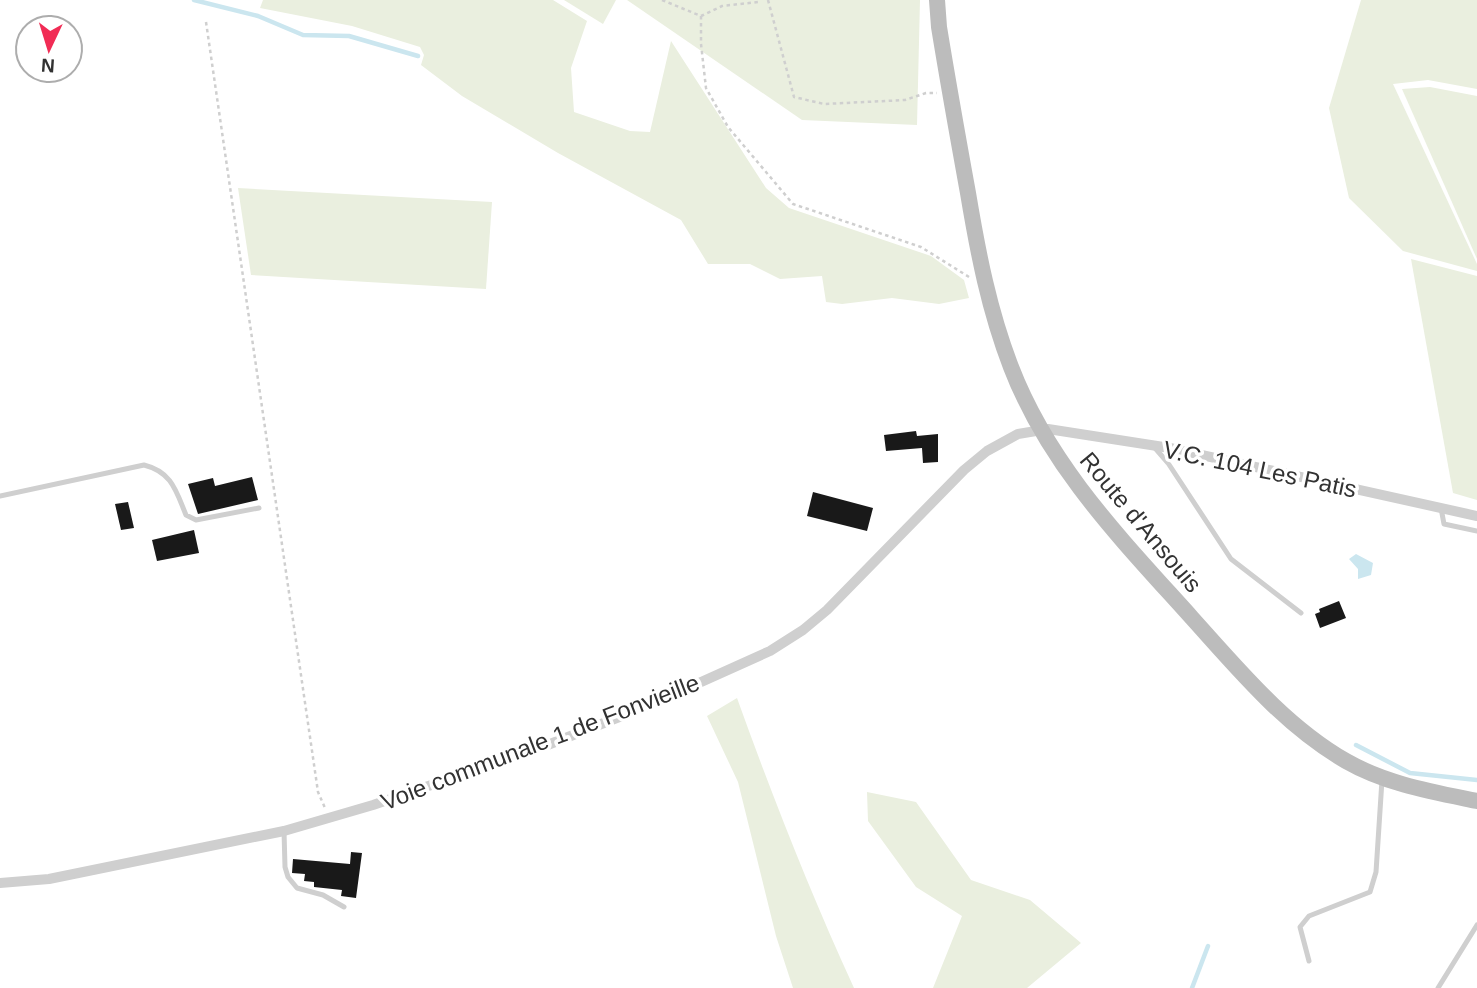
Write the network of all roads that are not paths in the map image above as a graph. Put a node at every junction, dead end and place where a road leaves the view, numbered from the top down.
1 (937, 0) edge
2 (1041, 429) junction
3 (1153, 446) junction
4 (0, 496) edge
5 (259, 508) dead end
6 (1441, 508) junction
7 (1477, 516) edge
8 (1477, 531) edge
9 (1301, 613) dead end
10 (1382, 777) junction
11 (1477, 801) edge
12 (284, 831) junction
13 (0, 883) edge
14 (344, 907) dead end
15 (1477, 925) edge
16 (1309, 961) dead end
17 (1438, 988) edge

1 - 2 street, Route d'Ansouis
2 - 3 street, V.C. 104 Les Patis
2 - 10 street, Route d'Ansouis
2 - 12 street, Voie communale 1 de Fonvieille
3 - 6 street, V.C. 104 Les Patis
3 - 9 lane
4 - 5 lane
6 - 7 street, V.C. 104 Les Patis
6 - 8 lane
10 - 11 street, Route d'Ansouis
10 - 16 lane
12 - 13 street, Voie communale 1 de Fonvieille
12 - 14 lane
15 - 17 lane

